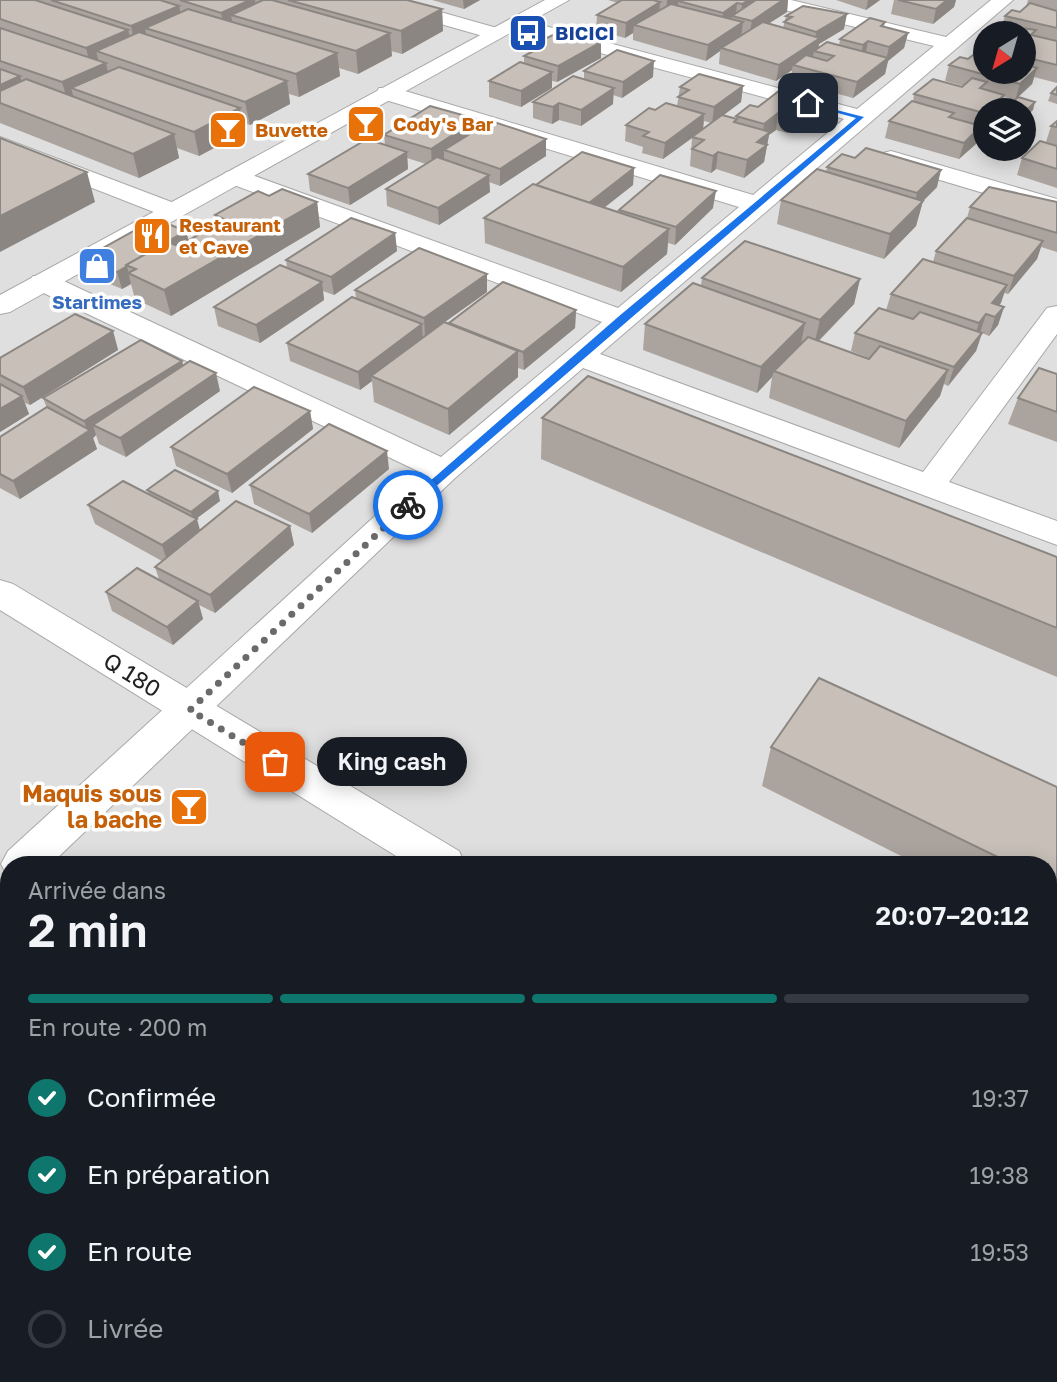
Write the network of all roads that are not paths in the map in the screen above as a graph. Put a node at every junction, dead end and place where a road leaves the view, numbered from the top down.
1 (377, 0) edge
2 (559, 0) edge
3 (767, 0) edge
4 (1003, 0) edge
5 (506, 29) junction
6 (949, 44) junction
7 (387, 93) junction
8 (861, 117) junction
9 (0, 144) edge
10 (854, 147) junction
11 (234, 177) junction
12 (759, 205) junction
13 (1057, 207) edge
14 (173, 211) junction
15 (43, 282) junction
16 (0, 306) edge
17 (1057, 314) edge
18 (621, 319) junction
19 (579, 356) junction
20 (444, 471) junction
21 (930, 485) junction
22 (1057, 534) edge
23 (0, 593) edge
24 (190, 710) junction
25 (32, 856) edge
26 (431, 856) edge

1 - 5 street
2 - 5 street
3 - 6 street
4 - 6 street
5 - 7 street
5 - 8 street
6 - 8 street
7 - 11 street
7 - 12 street
8 - 10 street
9 - 14 street
10 - 12 street
10 - 13 street
11 - 14 street
11 - 18 street
12 - 18 street
14 - 15 street
15 - 16 street
15 - 20 street
17 - 21 street
18 - 19 street
19 - 20 street
19 - 21 street
20 - 24 street
21 - 22 street
23 - 24 street, Q 180
24 - 25 street
24 - 26 street, Q 180

